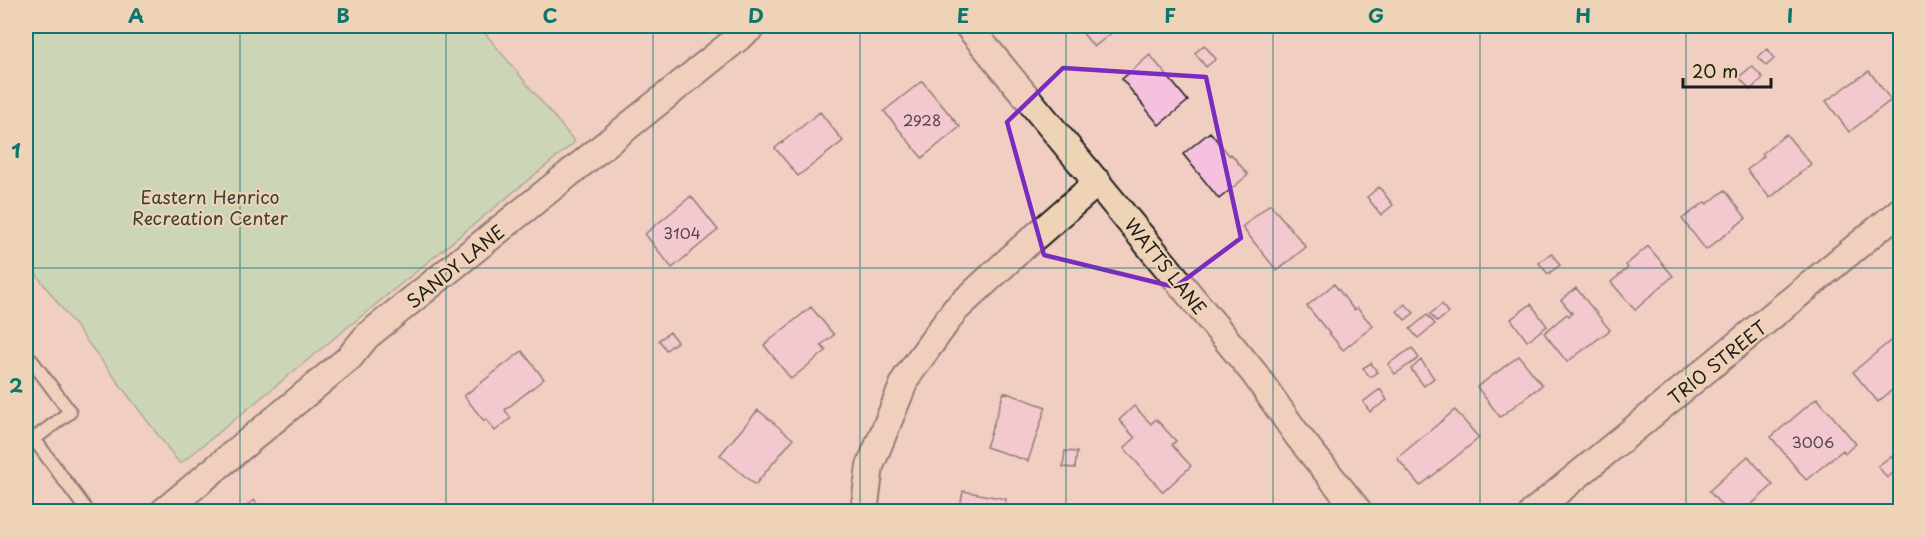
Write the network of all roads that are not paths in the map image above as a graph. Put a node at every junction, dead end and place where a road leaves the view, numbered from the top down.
1 (753, 26) edge
2 (968, 26) edge
3 (1098, 182) junction
4 (1900, 211) edge
5 (26, 353) edge
6 (30, 442) edge
7 (88, 512) edge
8 (163, 512) edge
9 (864, 512) edge
10 (1359, 512) edge
11 (1533, 512) edge

1 - 8 street, SANDY LANE
2 - 3 street, WATTS LANE
3 - 9 street
3 - 10 street, WATTS LANE
4 - 11 street, TRIO STREET
5 - 6 lane
6 - 7 lane

